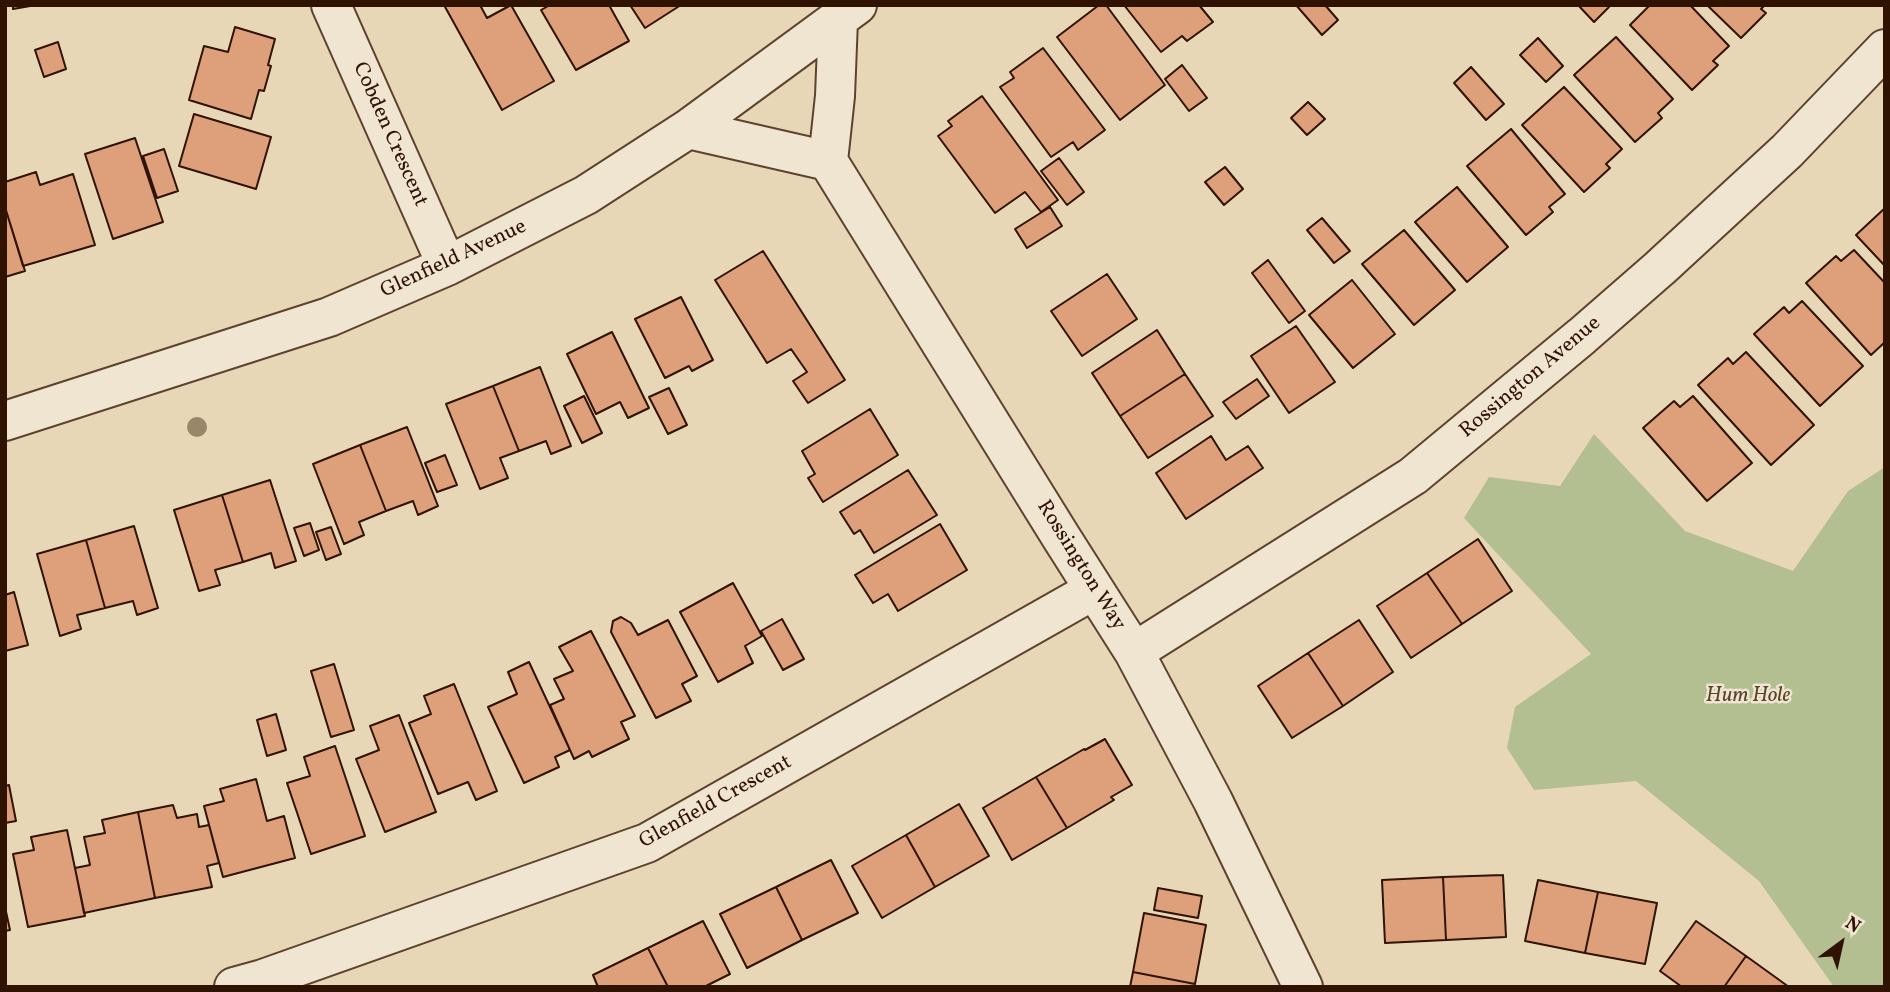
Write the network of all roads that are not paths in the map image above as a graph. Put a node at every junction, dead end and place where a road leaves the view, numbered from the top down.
1 (331, 5) edge
2 (848, 13) edge
3 (1885, 49) edge
4 (688, 129) junction
5 (828, 162) junction
6 (447, 266) junction
7 (5, 421) edge
8 (1094, 590) junction
9 (1134, 652) junction
10 (234, 987) edge
11 (1303, 987) edge

1 - 6 street, Cobden Crescent
2 - 4 street, Glenfield Avenue
2 - 5 street
3 - 9 street, Rossington Avenue
4 - 5 street
4 - 6 street, Glenfield Avenue
5 - 8 street, Rossington Way
6 - 7 street, Glenfield Avenue
8 - 9 street, Rossington Way
8 - 10 street, Glenfield Crescent
9 - 11 street, Rossington Way

